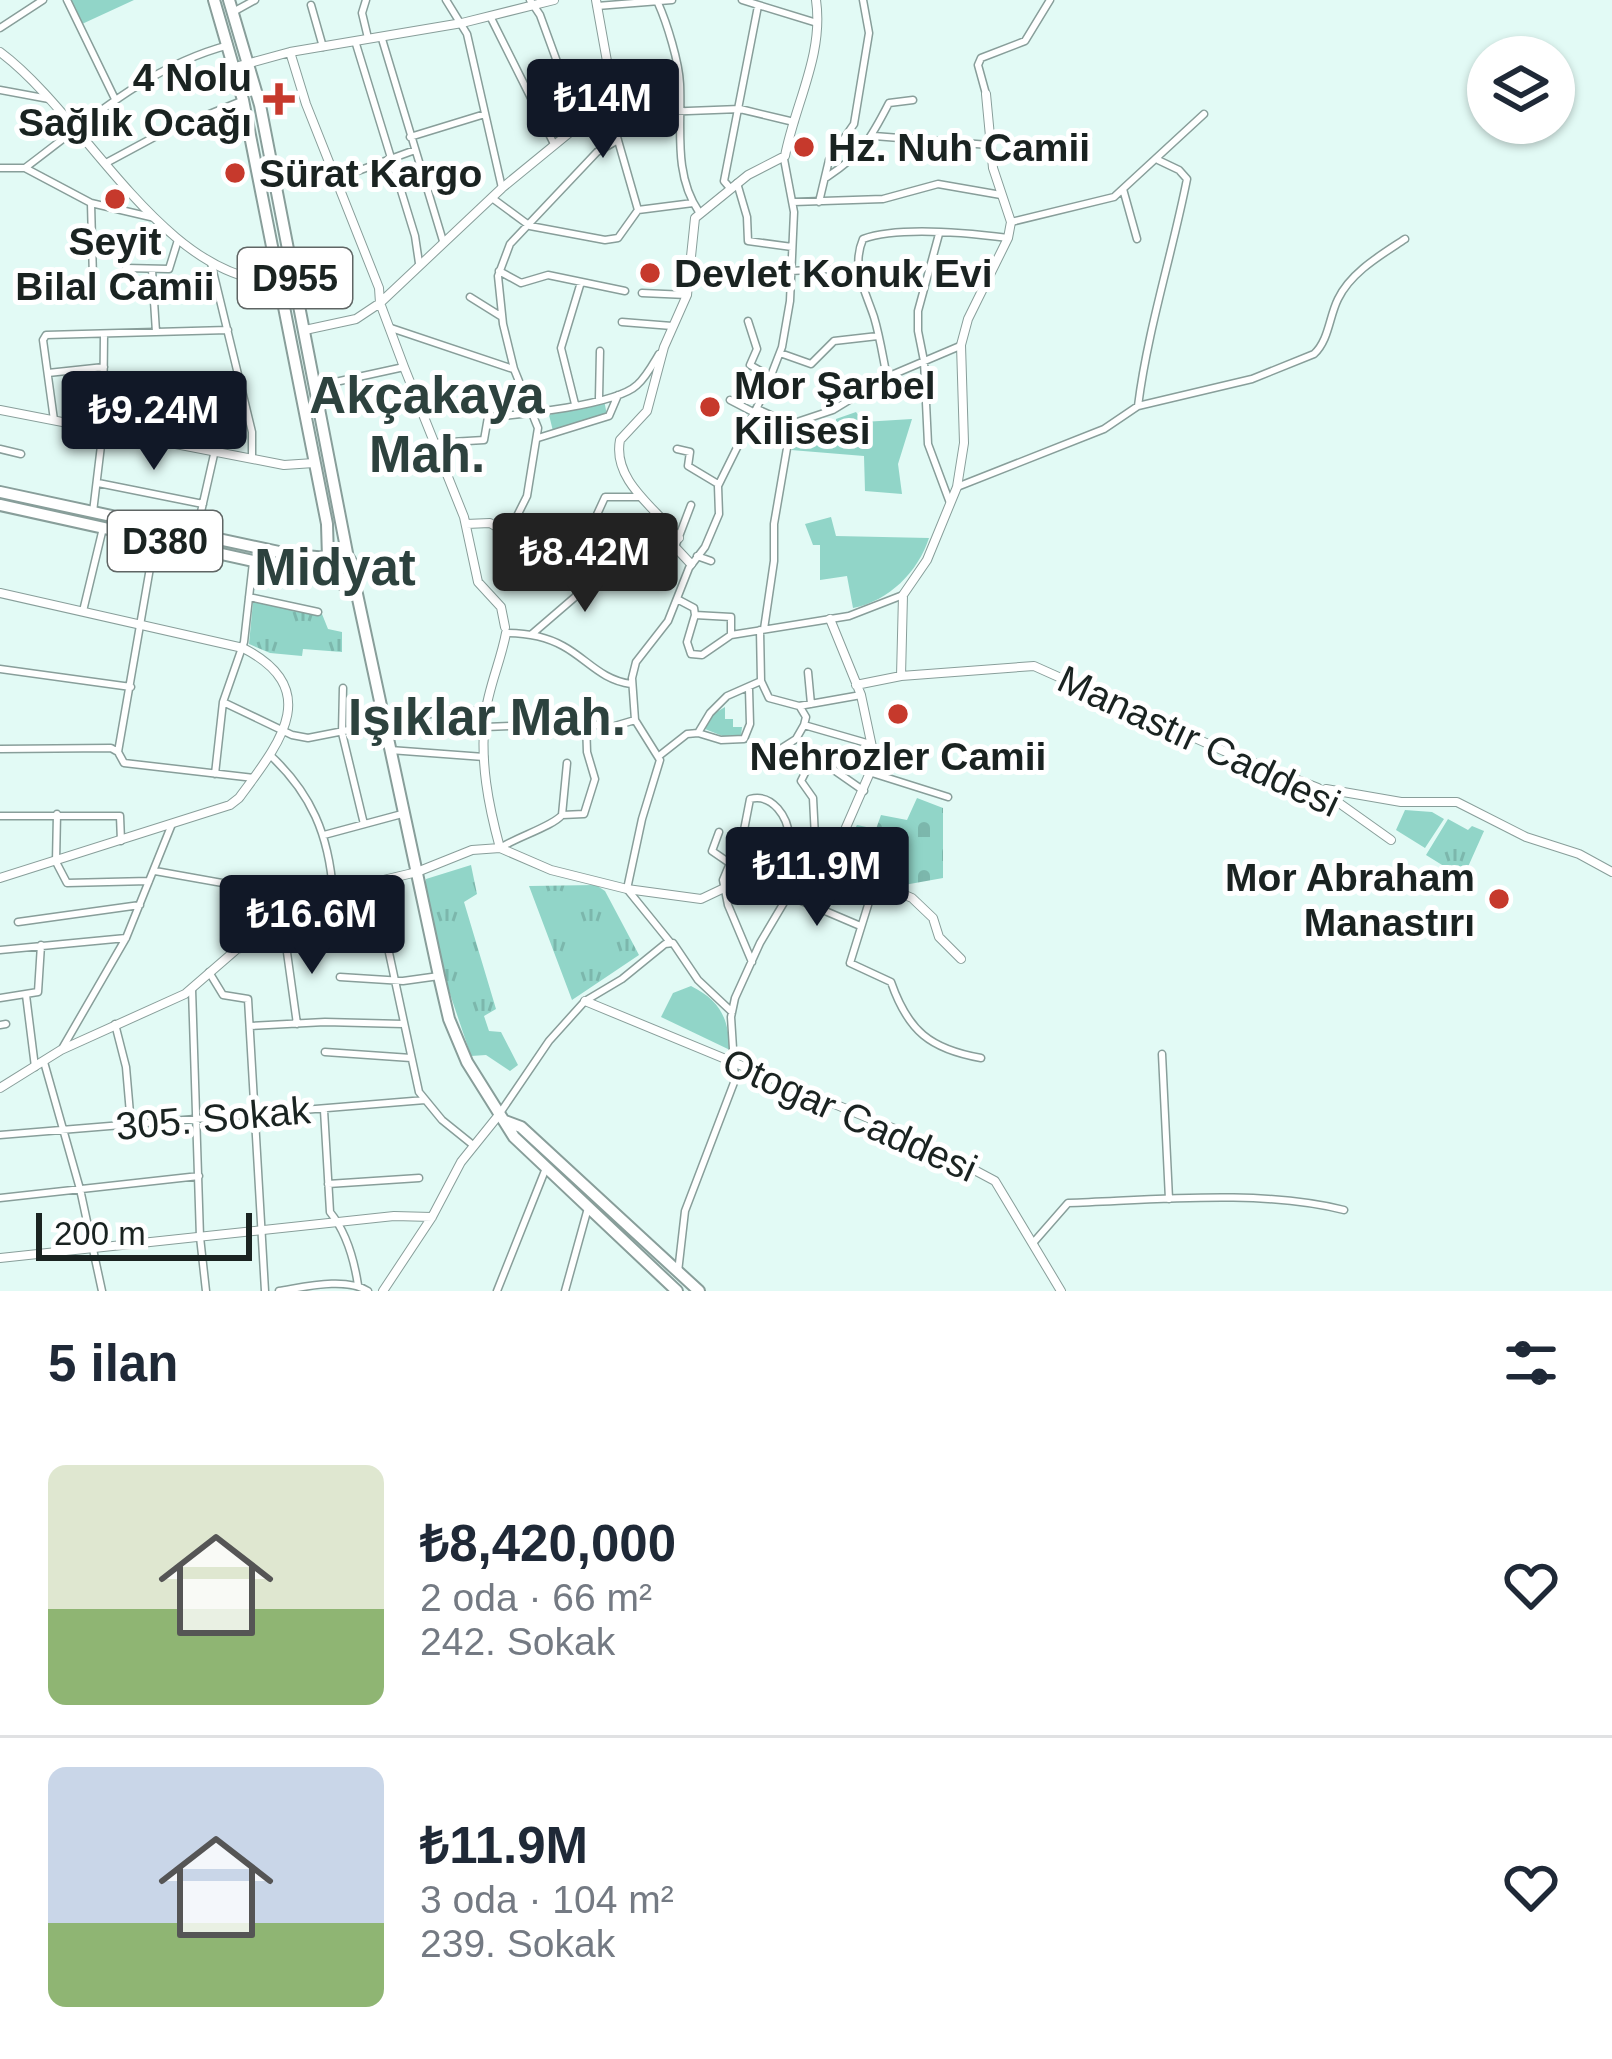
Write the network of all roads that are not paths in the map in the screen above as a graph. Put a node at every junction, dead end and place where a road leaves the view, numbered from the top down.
1 (43, 0) edge
2 (67, 0) edge
3 (214, 0) edge
4 (256, 0) edge
5 (366, 0) edge
6 (446, 0) edge
7 (493, 0) edge
8 (554, 0) edge
9 (673, 0) edge
10 (742, 0) edge
11 (816, 0) edge
12 (863, 0) edge
13 (1050, 0) edge
14 (532, 3) edge
15 (597, 3) edge
16 (658, 3) edge
17 (311, 5) dead end
18 (231, 6) edge
19 (758, 6) junction
20 (495, 15) junction
21 (462, 23) junction
22 (817, 23) junction
23 (0, 28) edge
24 (382, 39) junction
25 (369, 42) junction
26 (356, 44) junction
27 (229, 45) junction
28 (323, 47) junction
29 (0, 52) edge
30 (290, 52) junction
31 (242, 65) junction
32 (0, 90) edge
33 (986, 94) joint
34 (257, 95) junction
35 (49, 99) junction
36 (115, 99) junction
37 (243, 100) junction
38 (914, 100) dead end
39 (607, 102) junction
40 (740, 109) junction
41 (680, 113) junction
42 (484, 114) junction
43 (610, 114) junction
44 (1204, 114) dead end
45 (579, 122) junction
46 (794, 122) junction
47 (75, 131) junction
48 (874, 136) junction
49 (410, 137) junction
50 (619, 140) junction
51 (554, 144) junction
52 (989, 145) junction
53 (415, 150) junction
54 (784, 159) junction
55 (391, 160) junction
56 (1158, 160) junction
57 (106, 163) junction
58 (0, 168) edge
59 (25, 168) junction
60 (336, 179) junction
61 (824, 179) junction
62 (733, 186) junction
63 (502, 188) junction
64 (1123, 189) junction
65 (1000, 195) junction
66 (492, 197) junction
67 (794, 202) junction
68 (819, 202) junction
69 (91, 203) junction
70 (696, 208) junction
71 (638, 210) junction
72 (157, 218) junction
73 (1011, 222) junction
74 (530, 226) junction
75 (939, 234) junction
76 (1008, 238) junction
77 (1137, 239) dead end
78 (1405, 239) dead end
79 (178, 241) junction
80 (443, 241) junction
81 (793, 247) junction
82 (419, 262) junction
83 (211, 263) junction
84 (126, 268) dead end
85 (152, 270) junction
86 (499, 271) junction
87 (791, 271) junction
88 (859, 274) junction
89 (278, 282) junction
90 (581, 282) junction
91 (71, 284) dead end
92 (626, 291) dead end
93 (642, 293) dead end
94 (687, 295) junction
95 (470, 297) dead end
96 (380, 303) junction
97 (502, 317) junction
98 (748, 321) dead end
99 (622, 322) dead end
100 (672, 326) junction
101 (391, 328) junction
102 (305, 330) junction
103 (228, 331) junction
104 (156, 332) junction
105 (104, 334) junction
106 (878, 336) junction
107 (962, 345) junction
108 (664, 347) junction
109 (600, 351) dead end
110 (780, 353) junction
111 (924, 362) junction
112 (105, 367) junction
113 (404, 367) junction
114 (514, 369) junction
115 (48, 373) junction
116 (771, 377) junction
117 (887, 377) junction
118 (104, 383) junction
119 (317, 386) junction
120 (242, 394) junction
121 (618, 395) junction
122 (599, 398) junction
123 (730, 400) dead end
124 (575, 404) junction
125 (1138, 406) junction
126 (0, 410) edge
127 (756, 411) junction
128 (532, 412) junction
129 (54, 420) junction
130 (791, 424) junction
131 (103, 429) junction
132 (538, 438) junction
133 (434, 443) junction
134 (0, 449) edge
135 (677, 449) dead end
136 (214, 450) junction
137 (21, 454) dead end
138 (252, 458) junction
139 (314, 464) junction
140 (98, 483) junction
141 (718, 484) junction
142 (957, 488) junction
143 (0, 492) edge
144 (641, 497) junction
145 (950, 503) junction
146 (202, 504) junction
147 (0, 505) edge
148 (691, 505) dead end
149 (93, 512) junction
150 (466, 524) junction
151 (104, 528) junction
152 (508, 532) junction
153 (196, 534) junction
154 (155, 539) junction
155 (328, 542) junction
156 (677, 543) junction
157 (312, 556) junction
158 (328, 558) junction
159 (348, 558) junction
160 (694, 560) junction
161 (712, 561) dead end
162 (253, 562) junction
163 (351, 573) junction
164 (584, 575) junction
165 (332, 579) junction
166 (0, 593) edge
167 (357, 594) junction
168 (903, 595) junction
169 (249, 597) junction
170 (677, 599) junction
171 (83, 611) junction
172 (318, 612) dead end
173 (695, 615) junction
174 (830, 619) junction
175 (142, 625) junction
176 (505, 630) junction
177 (762, 630) junction
178 (532, 634) junction
179 (731, 635) junction
180 (243, 648) junction
181 (0, 669) edge
182 (808, 672) dead end
183 (901, 676) junction
184 (761, 681) junction
185 (631, 684) junction
186 (130, 687) junction
187 (343, 688) dead end
188 (749, 689) junction
189 (858, 690) junction
190 (223, 702) junction
191 (811, 704) junction
192 (800, 706) junction
193 (485, 712) junction
194 (635, 720) junction
195 (383, 722) junction
196 (586, 722) junction
197 (804, 725) junction
198 (485, 728) junction
199 (286, 730) junction
200 (342, 733) junction
201 (698, 733) junction
202 (874, 745) junction
203 (0, 749) edge
204 (390, 750) junction
205 (118, 752) junction
206 (774, 753) dead end
207 (270, 755) junction
208 (659, 756) junction
209 (484, 757) junction
210 (567, 764) dead end
211 (872, 773) junction
212 (215, 774) junction
213 (254, 778) junction
214 (1318, 788) junction
215 (864, 791) junction
216 (948, 797) dead end
217 (403, 813) junction
218 (56, 814) junction
219 (562, 815) junction
220 (0, 816) edge
221 (172, 824) junction
222 (364, 824) junction
223 (719, 832) dead end
224 (324, 835) junction
225 (1391, 840) dead end
226 (121, 841) junction
227 (500, 848) junction
228 (826, 851) junction
229 (812, 859) junction
230 (56, 862) junction
231 (728, 862) junction
232 (155, 871) junction
233 (417, 872) junction
234 (1612, 872) edge
235 (877, 876) junction
236 (0, 878) edge
237 (149, 881) junction
238 (374, 883) junction
239 (627, 889) junction
240 (724, 890) junction
241 (333, 892) junction
242 (790, 896) junction
243 (141, 905) junction
244 (19, 922) dead end
245 (860, 926) junction
246 (127, 938) junction
247 (284, 938) junction
248 (670, 942) junction
249 (41, 946) junction
250 (0, 950) edge
251 (961, 959) dead end
252 (752, 962) junction
253 (209, 972) junction
254 (439, 976) junction
255 (340, 977) dead end
256 (397, 980) junction
257 (192, 989) junction
258 (26, 995) junction
259 (0, 998) edge
260 (585, 1001) junction
261 (732, 1012) junction
262 (115, 1024) junction
263 (297, 1024) junction
264 (404, 1024) junction
265 (250, 1026) junction
266 (61, 1050) junction
267 (325, 1052) dead end
268 (1162, 1054) dead end
269 (411, 1058) junction
270 (981, 1058) dead end
271 (737, 1064) junction
272 (39, 1065) junction
273 (0, 1088) edge
274 (425, 1100) junction
275 (324, 1110) junction
276 (255, 1115) junction
277 (502, 1118) junction
278 (197, 1120) junction
279 (131, 1125) junction
280 (64, 1130) junction
281 (0, 1135) edge
282 (474, 1146) junction
283 (546, 1168) junction
284 (199, 1176) junction
285 (419, 1178) dead end
286 (328, 1184) junction
287 (80, 1189) junction
288 (0, 1198) edge
289 (1168, 1199) junction
290 (589, 1206) junction
291 (1345, 1210) dead end
292 (432, 1217) junction
293 (339, 1224) junction
294 (259, 1231) junction
295 (200, 1237) junction
296 (1034, 1243) junction
297 (93, 1249) junction
298 (0, 1258) edge
299 (678, 1272) junction
300 (358, 1285) junction
301 (102, 1291) edge
302 (206, 1291) edge
303 (265, 1291) edge
304 (279, 1291) edge
305 (368, 1291) edge
306 (383, 1291) edge
307 (497, 1291) edge
308 (565, 1291) edge
309 (677, 1291) edge
310 (699, 1291) edge
311 (1061, 1291) edge

1 - 23 street
2 - 36 street
3 - 27 main road, D955
4 - 18 street
5 - 25 street
6 - 21 street
7 - 20 street
8 - 14 street
9 - 16 street
10 - 19 street
11 - 22 street
12 - 61 street
13 - 33 street
14 - 20 street
14 - 45 street
15 - 16 street
15 - 39 street
16 - 41 street
17 - 28 street
18 - 31 main road, D955
19 - 22 street
19 - 40 street
20 - 21 street
20 - 51 street
21 - 24 street
21 - 42 street
22 - 46 street
24 - 25 street
24 - 49 street
25 - 26 street
26 - 28 street
26 - 55 street
27 - 31 main road, D955
27 - 36 street
28 - 30 street
29 - 35 street
30 - 31 street
30 - 60 street
31 - 34 main road, D955
31 - 37 main road, D955
32 - 35 street
33 - 52 street
34 - 37 street
34 - 102 main road, D955
35 - 47 street
36 - 47 street
37 - 57 street
37 - 89 main road, D955
38 - 48 street
39 - 43 street
39 - 45 street
40 - 41 street
40 - 46 street
40 - 62 street
41 - 43 street
41 - 70 street
42 - 49 street
42 - 63 street
43 - 50 street
44 - 56 street
45 - 51 street
46 - 54 street
47 - 57 street
47 - 59 street
48 - 52 street
48 - 61 street
49 - 53 street
50 - 71 street
50 - 74 street
51 - 63 street
52 - 65 street
53 - 55 street
53 - 80 street
54 - 62 street
54 - 67 street
55 - 60 street
55 - 82 street
56 - 64 street
56 - 125 street
57 - 72 street
58 - 59 street
59 - 69 street
60 - 96 street
61 - 68 street
62 - 70 street
62 - 81 street
63 - 66 street
64 - 73 street
64 - 77 street
65 - 68 street
65 - 73 street
66 - 74 street
66 - 80 street
67 - 68 street
67 - 81 street
69 - 72 street
69 - 91 street
70 - 71 street
70 - 94 street
71 - 74 street
72 - 79 street
73 - 76 street
74 - 86 street
75 - 76 street
75 - 88 street
75 - 111 street
76 - 107 street
78 - 125 street
79 - 83 street
79 - 85 street
80 - 82 street
81 - 87 street
82 - 96 street
83 - 89 street
83 - 103 street
84 - 85 street
85 - 104 street
86 - 90 street
86 - 97 street
87 - 88 street
87 - 110 street
88 - 106 street
89 - 139 main road, D955
90 - 92 street
90 - 124 street
93 - 94 street
94 - 100 street
95 - 97 street
96 - 101 street
96 - 102 street
97 - 114 street
98 - 116 street
99 - 100 street
100 - 108 street
101 - 113 street
101 - 114 street
102 - 119 main road, D955
103 - 104 street
103 - 120 street
104 - 105 street
105 - 112 street
105 - 115 street
106 - 110 street
106 - 117 street
107 - 111 street
107 - 142 street
108 - 121 street
108 - 144 street
109 - 122 street
110 - 116 street
111 - 117 street
111 - 145 street
112 - 115 street
112 - 118 street
113 - 119 street
113 - 133 street
114 - 128 street
115 - 129 street
116 - 127 street
117 - 130 street
118 - 120 street
118 - 131 street
119 - 159 main road, D955
120 - 138 street
121 - 122 street
121 - 132 street
122 - 124 street
123 - 127 street
124 - 128 street
125 - 142 street
126 - 129 street
127 - 130 street
127 - 141 street
128 - 132 street
128 - 133 street
129 - 131 street
130 - 177 street
131 - 136 street
131 - 140 street
132 - 152 street
133 - 150 street
134 - 137 street
135 - 141 street
136 - 138 street
136 - 146 street
138 - 139 street
139 - 155 main road, D955
140 - 146 street
140 - 149 street
141 - 160 street
142 - 145 street
143 - 149 main road, D380
144 - 156 street
144 - 164 street
145 - 168 street
146 - 153 street
147 - 151 main road, D380
148 - 156 street
149 - 153 main road, D380
150 - 152 street
150 - 176 street
151 - 154 main road, D380
151 - 171 street
152 - 164 street
153 - 157 main road, D380
154 - 162 main road, D380
154 - 175 street
155 - 157 main road
155 - 158 main road, D955
156 - 160 street
156 - 164 street
157 - 158 main road, D380
158 - 159 main road
158 - 165 main road
159 - 163 main road
160 - 161 street
160 - 170 street
162 - 165 main road, D380
162 - 169 street
163 - 165 main road
163 - 167 main road
164 - 178 street
165 - 167 main road
166 - 171 street
167 - 195 main road
168 - 174 street
168 - 183 street
169 - 172 street
169 - 180 street
170 - 173 street
170 - 185 street
171 - 175 street
173 - 179 street
173 - 179 street
174 - 177 street
174 - 189 street
175 - 180 street
175 - 186 street
176 - 178 street
176 - 193 street
177 - 179 street
177 - 184 street
178 - 185 street
180 - 190 street
180 - 199 street
181 - 186 street
182 - 191 street
183 - 189 street, Manastır Caddesi
183 - 214 street, Manastır Caddesi
184 - 188 street
184 - 192 street
185 - 194 street
186 - 205 street
187 - 200 street
188 - 201 street
188 - 201 street
189 - 191 street
189 - 202 street
190 - 199 street
190 - 212 street
191 - 192 street
192 - 197 street
193 - 195 street
193 - 198 street
194 - 196 street
194 - 208 street
195 - 200 street
195 - 204 main road
196 - 198 street
196 - 219 street
197 - 202 street
197 - 206 street
198 - 209 street
199 - 200 street
199 - 207 street
200 - 222 street
201 - 208 street
202 - 211 street
203 - 205 street
204 - 209 street
204 - 217 main road
205 - 212 street
207 - 213 street
207 - 224 street
208 - 239 street
209 - 227 street
210 - 219 street
211 - 215 street
211 - 216 street
212 - 213 street
213 - 221 street
214 - 225 street, Manastır Caddesi
214 - 234 street
215 - 228 street
215 - 229 street
217 - 222 street
217 - 233 main road
218 - 220 street
218 - 226 street
218 - 230 street
219 - 227 street
221 - 226 street
221 - 232 street
222 - 224 street
223 - 231 street
224 - 241 street
226 - 230 street
227 - 233 street
227 - 239 street
228 - 229 street
228 - 235 street
229 - 231 street
229 - 240 street
229 - 242 street
230 - 236 street
230 - 237 street
231 - 240 street
232 - 237 street
232 - 241 street
233 - 238 street
233 - 254 main road
235 - 245 street
235 - 251 street
237 - 243 street
238 - 241 street
238 - 256 street
239 - 240 street
239 - 248 street
240 - 252 street
241 - 247 street
242 - 245 street
242 - 252 street
243 - 244 street
243 - 246 street
245 - 270 street
246 - 249 street
246 - 266 street
247 - 253 street
247 - 263 street
248 - 260 street
248 - 261 street
249 - 250 street
249 - 258 street
252 - 261 street
253 - 257 street
253 - 265 street
254 - 256 street
254 - 277 main road
255 - 256 street
256 - 264 street
257 - 262 street
257 - 278 street
258 - 259 street
258 - 272 street
260 - 271 street, Otogar Caddesi
260 - 277 street
261 - 271 street
262 - 266 street
262 - 279 street
263 - 264 street
263 - 265 street
264 - 269 street
265 - 276 street
266 - 272 street
267 - 269 street
268 - 289 street
269 - 274 street
271 - 296 street, Otogar Caddesi
271 - 299 street
272 - 273 street
272 - 280 street
274 - 275 street, 305. Sokak
274 - 282 street
275 - 276 street, 305. Sokak
275 - 286 street
276 - 278 street, 305. Sokak
276 - 294 street
277 - 282 street
277 - 283 main road
277 - 299 main road
278 - 279 street, 305. Sokak
278 - 284 street
279 - 280 street, 305. Sokak
280 - 281 street, 305. Sokak
280 - 287 street
282 - 292 street
283 - 290 main road
283 - 307 street
284 - 287 street
284 - 295 street
285 - 286 street
286 - 293 street
287 - 288 street
287 - 297 street
289 - 291 street
289 - 296 street
290 - 308 street
290 - 309 main road
292 - 293 street
292 - 306 street
293 - 294 street
293 - 300 street
294 - 295 street
294 - 303 street
295 - 297 street
295 - 302 street
296 - 311 street, Otogar Caddesi
297 - 298 street
297 - 301 street
299 - 310 main road
300 - 304 street
300 - 305 street

